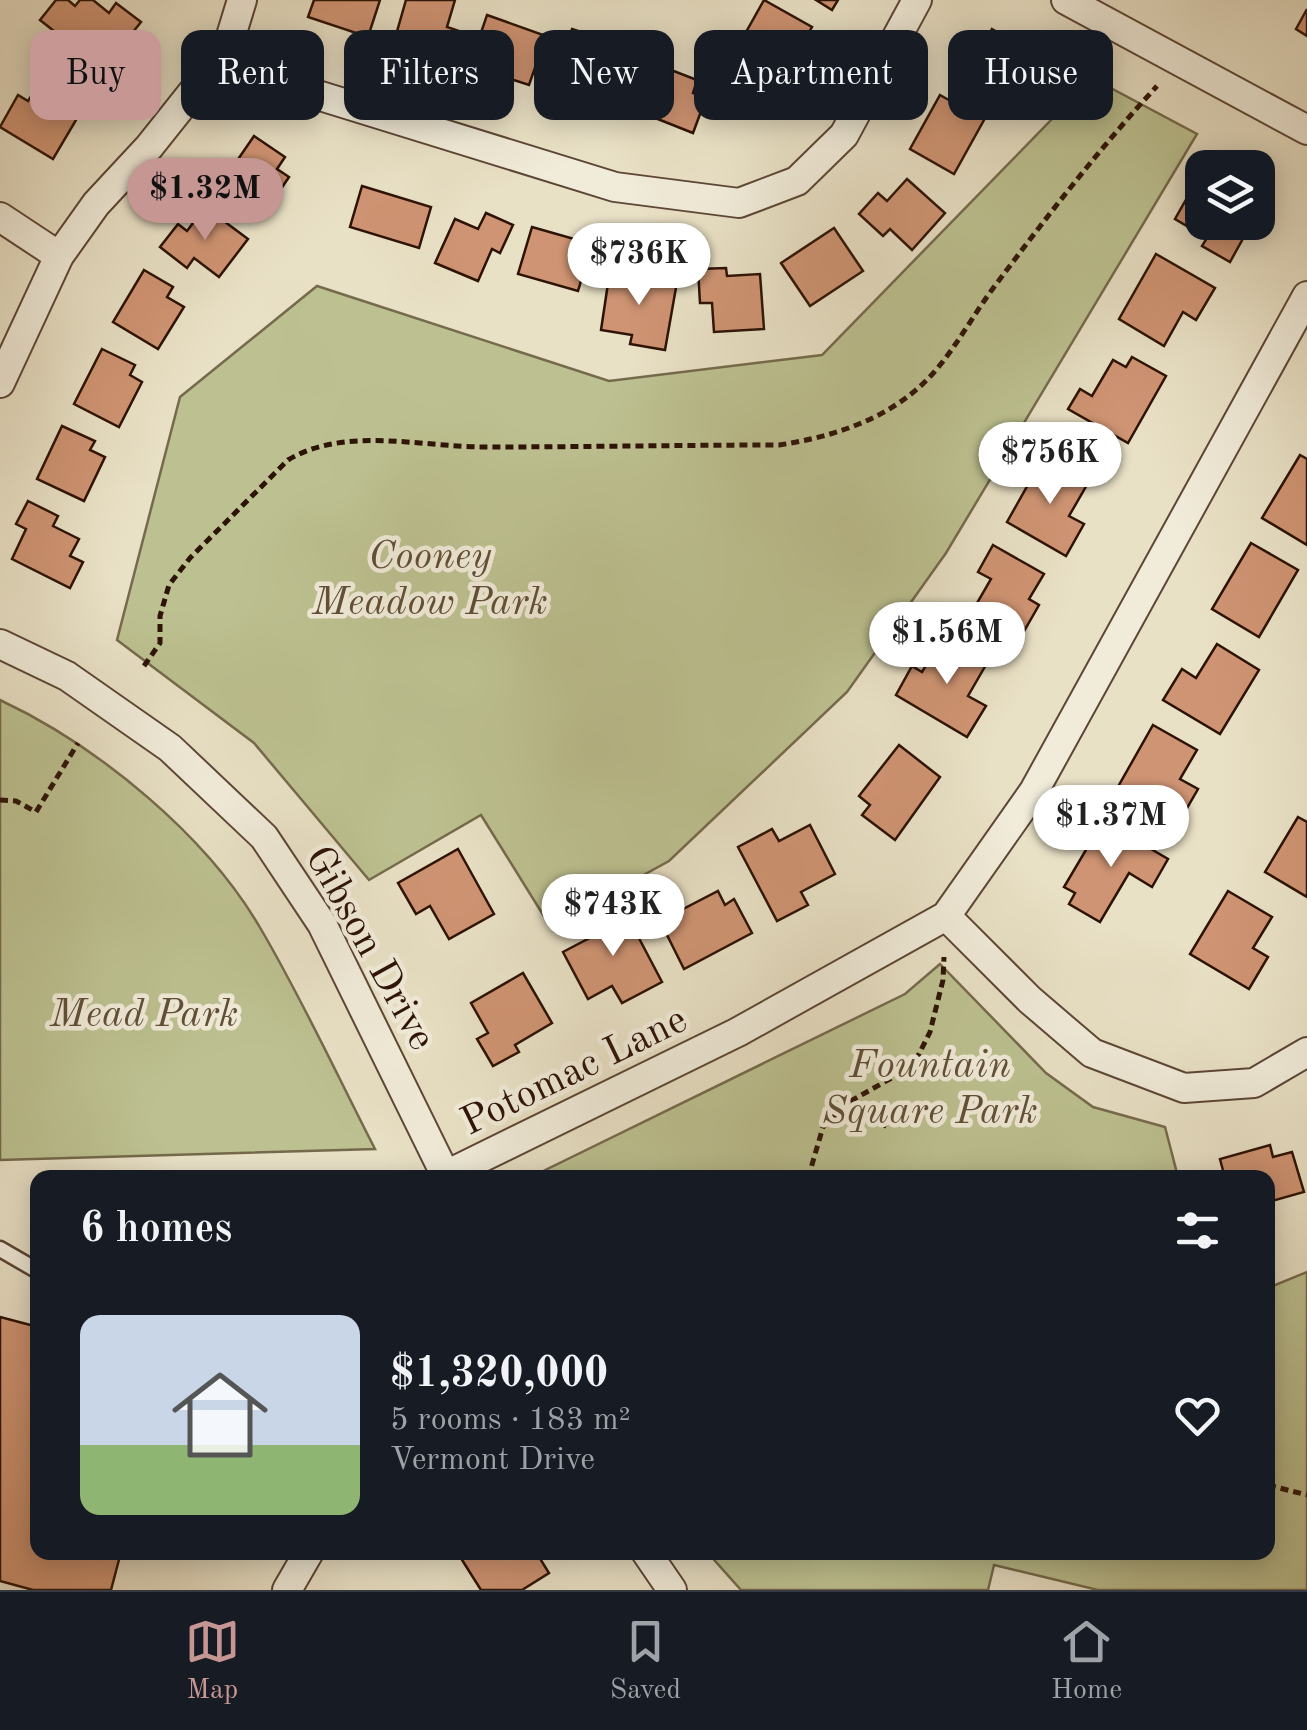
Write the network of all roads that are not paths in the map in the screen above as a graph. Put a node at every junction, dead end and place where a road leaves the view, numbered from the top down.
1 (242, 0) edge
2 (917, 0) edge
3 (1066, 0) edge
4 (233, 30) edge
5 (324, 97) edge
6 (181, 106) edge
7 (1307, 130) edge
8 (0, 217) edge
9 (59, 256) junction
10 (1307, 296) edge
11 (0, 383) edge
12 (0, 644) edge
13 (946, 916) junction
14 (1307, 1052) edge
15 (442, 1170) edge
16 (459, 1170) edge
17 (0, 1249) edge
18 (30, 1266) edge
19 (304, 1560) edge
20 (651, 1560) edge
21 (287, 1590) edge
22 (672, 1590) edge

1 - 4 street
2 - 5 street
3 - 7 street
6 - 9 street
8 - 9 street
9 - 11 street
10 - 13 street, Potomac Lane
12 - 15 street, Gibson Drive
13 - 14 street
13 - 16 street, Potomac Lane
17 - 18 lane
19 - 21 street
20 - 22 street

